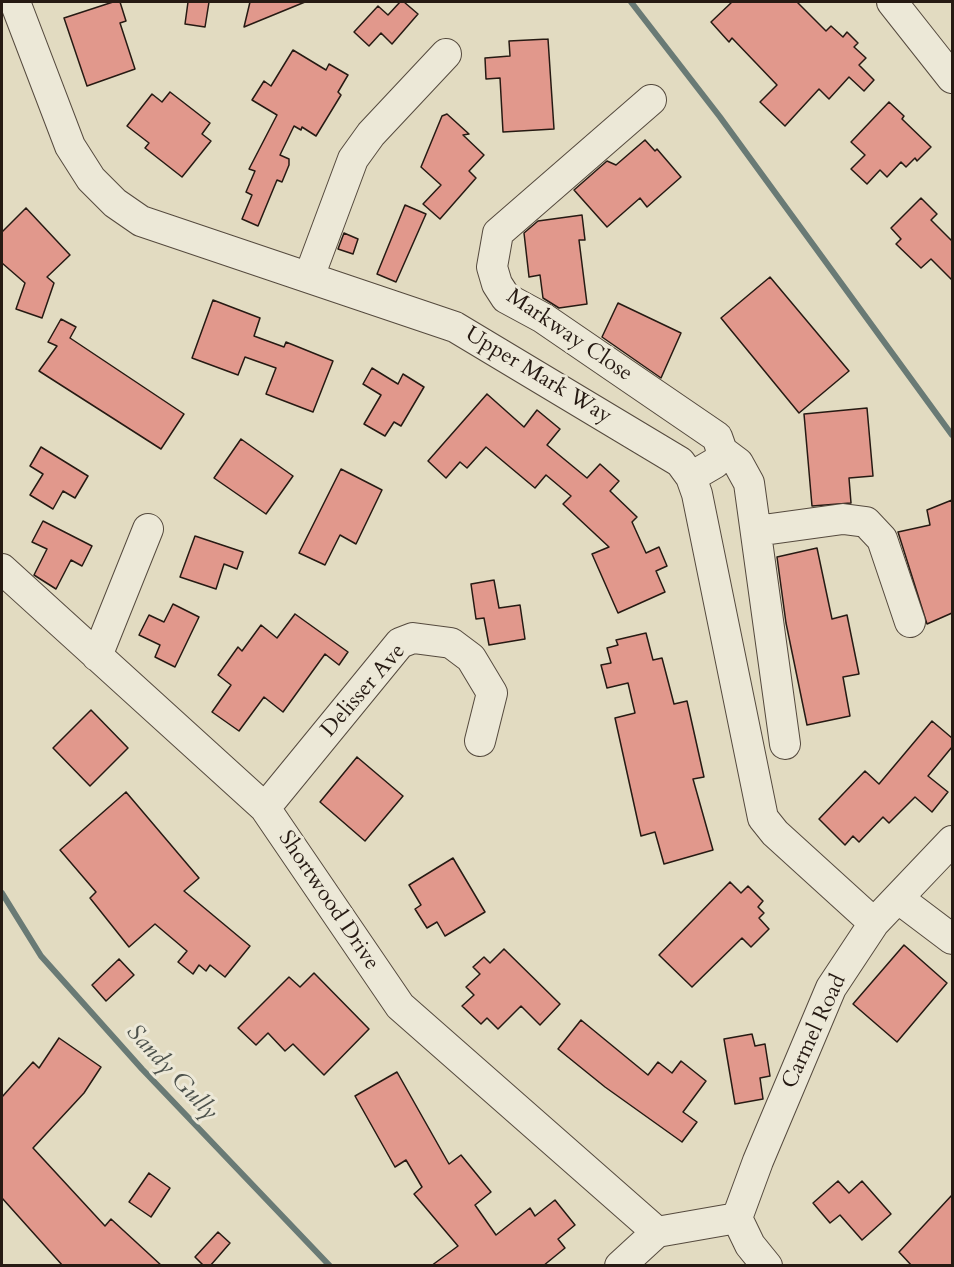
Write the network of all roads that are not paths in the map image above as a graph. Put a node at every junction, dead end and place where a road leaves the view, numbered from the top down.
1 (15, 2) edge
2 (892, 2) edge
3 (446, 54) dead end
4 (952, 78) edge
5 (651, 100) dead end
6 (309, 277) junction
7 (722, 451) junction
8 (691, 477) junction
9 (148, 529) dead end
10 (756, 531) junction
11 (2, 569) edge
12 (910, 622) dead end
13 (97, 656) junction
14 (480, 741) dead end
15 (786, 744) dead end
16 (265, 808) junction
17 (952, 841) edge
18 (899, 899) junction
19 (874, 923) junction
20 (952, 939) edge
21 (737, 1218) junction
22 (657, 1232) junction
23 (620, 1266) edge
24 (766, 1266) edge

1 - 6 street, Upper Mark Way
2 - 4 street
3 - 6 street
5 - 7 street, Markway Close
6 - 8 street, Upper Mark Way
7 - 8 street
7 - 10 street, Markway Close
8 - 19 street, Upper Mark Way
9 - 13 street
10 - 12 street
10 - 15 street, Markway Close
11 - 13 street, Shortwood Drive
13 - 16 street, Shortwood Drive
14 - 16 street, Delisser Ave
16 - 22 street, Shortwood Drive
17 - 18 street, Carmel Road
18 - 19 street, Carmel Road
18 - 20 street
19 - 21 street, Carmel Road
21 - 22 street
21 - 24 street
22 - 23 street

